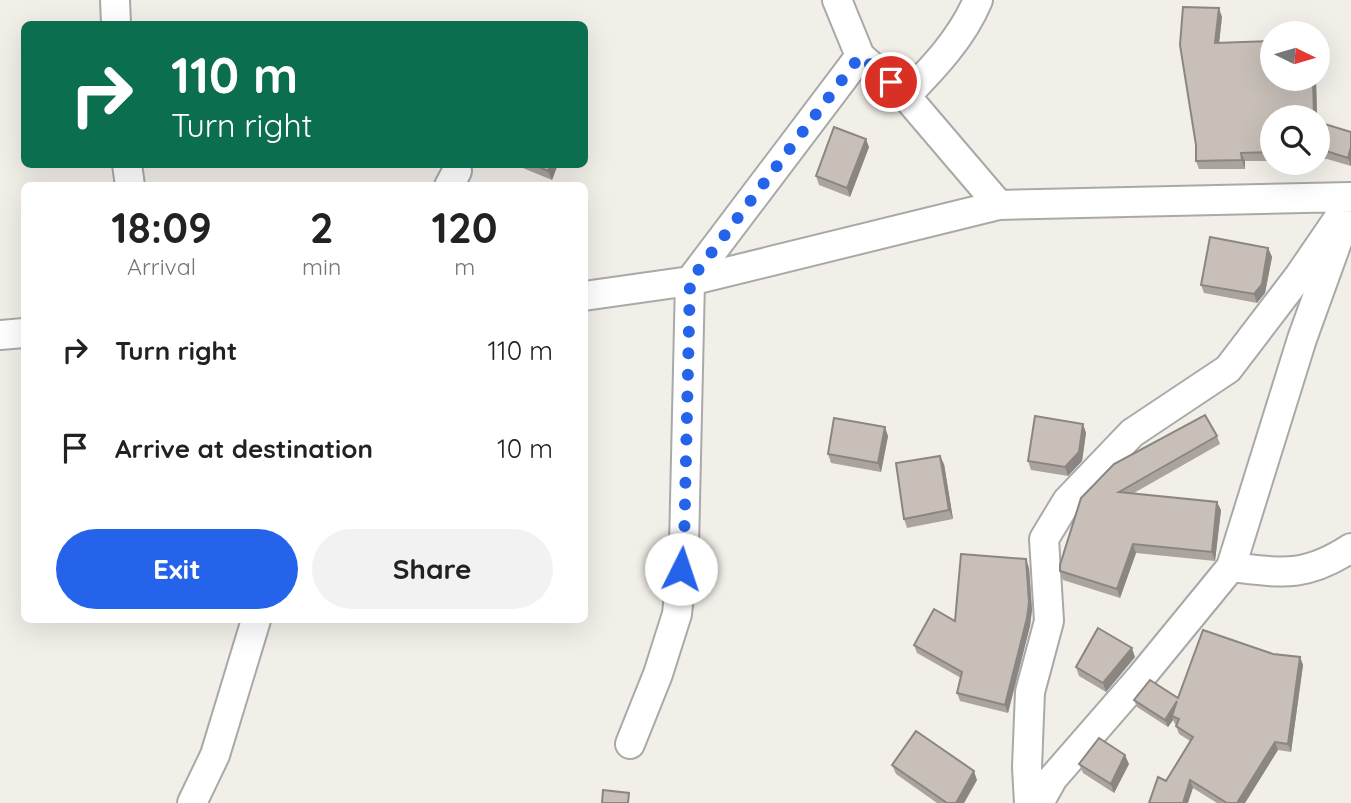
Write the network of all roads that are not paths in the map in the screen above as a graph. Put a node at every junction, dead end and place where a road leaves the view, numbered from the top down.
1 (115, 0) edge
2 (837, 0) edge
3 (978, 0) edge
4 (116, 21) edge
5 (860, 56) junction
6 (906, 96) junction
7 (1351, 200) edge
8 (999, 205) junction
9 (690, 281) junction
10 (588, 295) edge
11 (21, 333) edge
12 (0, 335) edge
13 (1351, 548) edge
14 (1231, 566) junction
15 (256, 623) edge
16 (630, 744) dead end
17 (192, 803) edge
18 (1029, 803) edge
19 (1039, 803) edge

1 - 4 street
2 - 5 street
3 - 6 street
5 - 6 street
5 - 9 street
6 - 8 street
7 - 8 street
7 - 14 street
7 - 18 street
8 - 9 street
9 - 10 street
9 - 16 street
11 - 12 street
13 - 14 street
14 - 19 street
15 - 17 street

